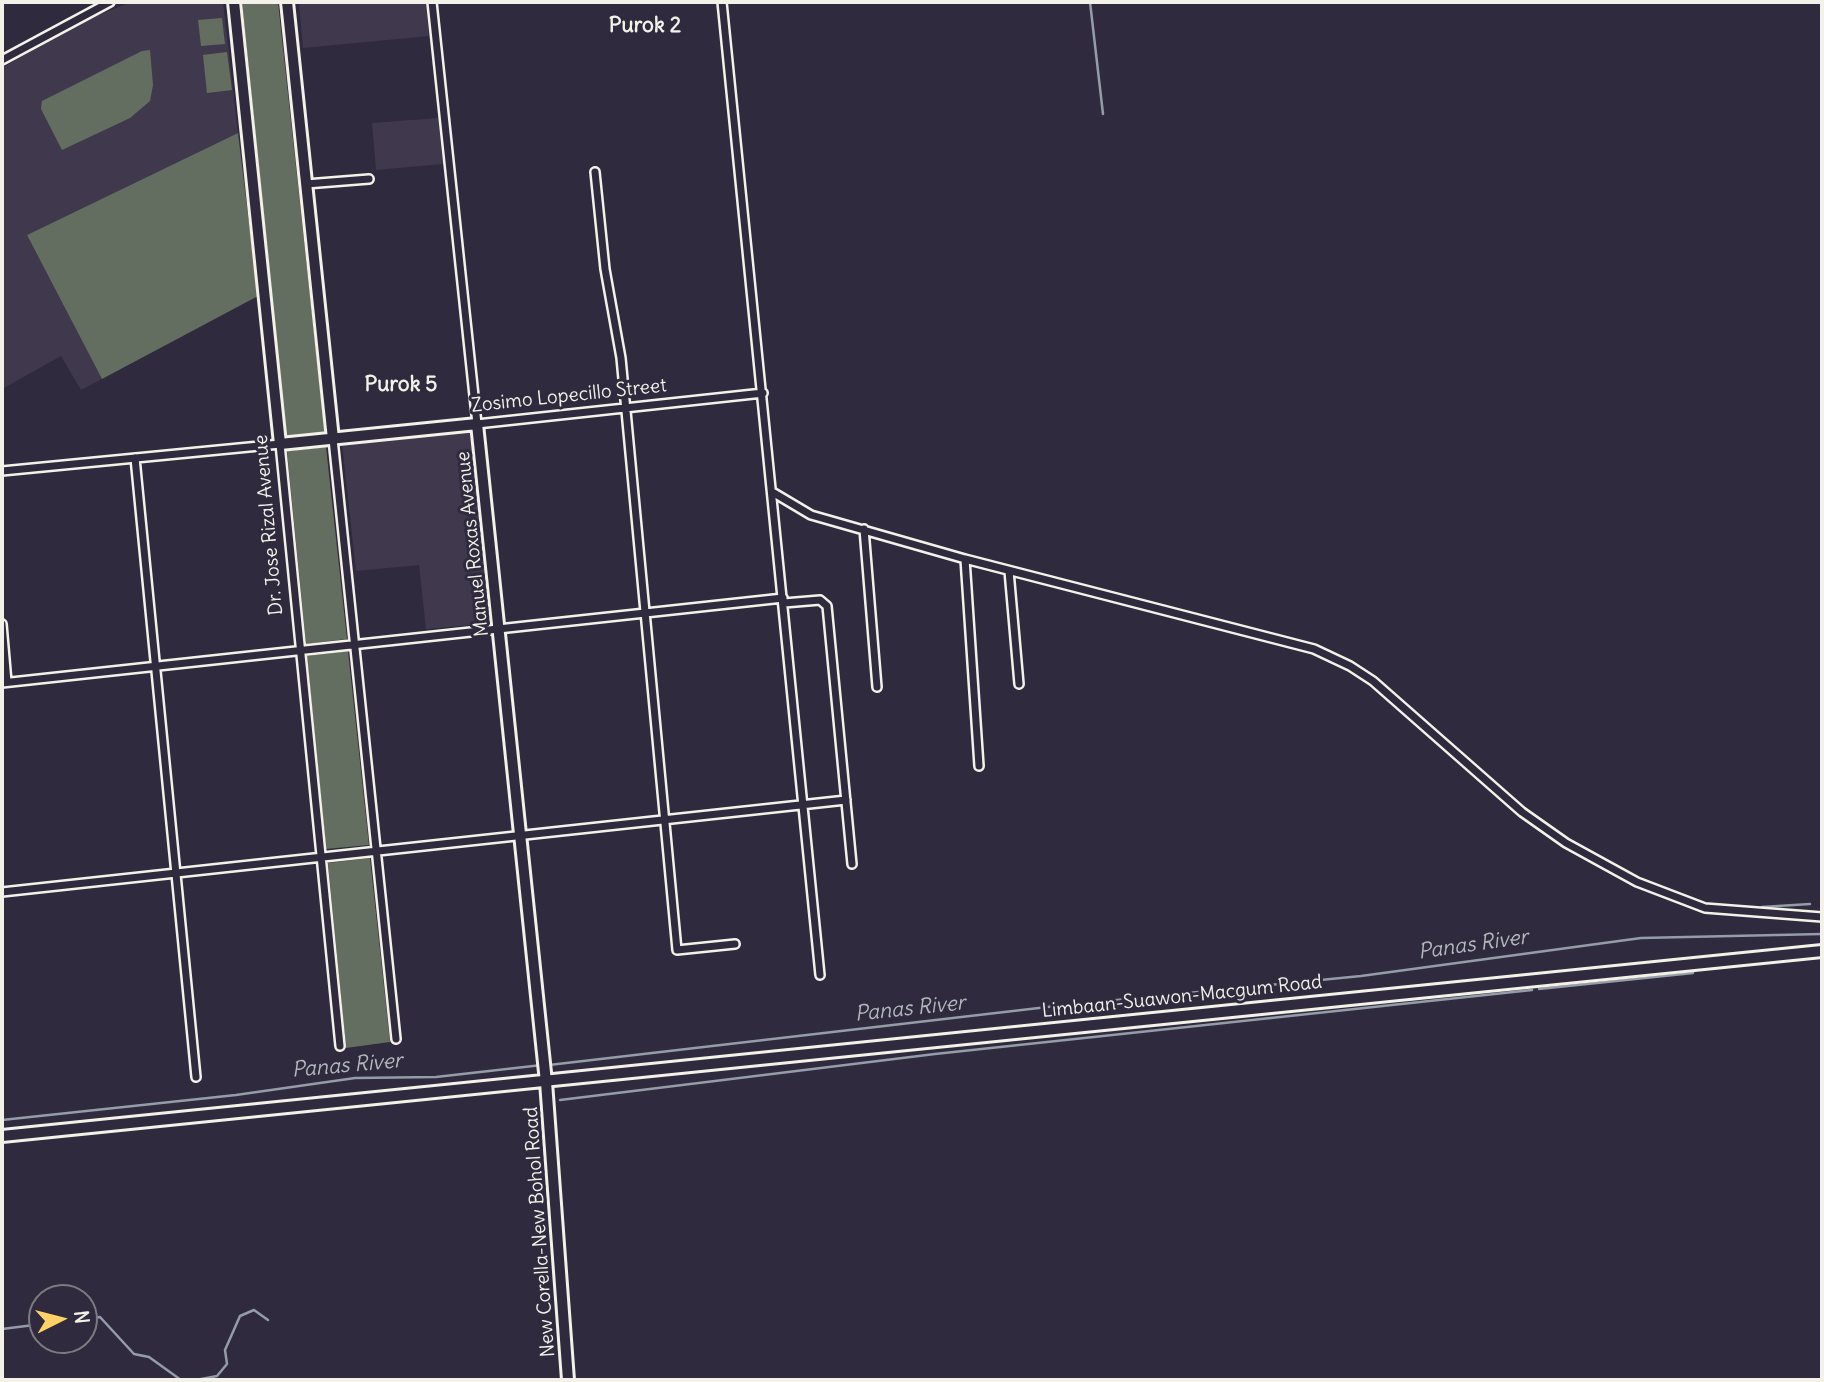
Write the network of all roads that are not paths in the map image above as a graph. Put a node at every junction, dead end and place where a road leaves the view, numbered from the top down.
1 (110, 2) edge
2 (234, 2) edge
3 (287, 2) edge
4 (432, 2) edge
5 (722, 2) edge
6 (2, 60) edge
7 (595, 172) dead end
8 (369, 179) dead end
9 (306, 184) junction
10 (763, 393) junction
11 (625, 408) junction
12 (477, 424) junction
13 (333, 439) junction
14 (280, 444) junction
15 (135, 458) junction
16 (2, 471) edge
17 (774, 493) junction
18 (864, 529) junction
19 (965, 559) junction
20 (1009, 571) junction
21 (784, 600) junction
22 (645, 612) junction
23 (2, 624) edge
24 (499, 628) junction
25 (355, 645) junction
26 (299, 651) junction
27 (155, 667) junction
28 (5, 682) edge
29 (1018, 684) dead end
30 (877, 687) dead end
31 (979, 766) dead end
32 (846, 800) junction
33 (805, 804) junction
34 (665, 818) junction
35 (522, 835) junction
36 (376, 851) junction
37 (320, 857) junction
38 (852, 864) dead end
39 (175, 873) junction
40 (2, 892) edge
41 (1822, 917) edge
42 (735, 944) dead end
43 (1822, 950) edge
44 (820, 975) dead end
45 (396, 1039) dead end
46 (340, 1046) dead end
47 (545, 1076) junction
48 (196, 1077) dead end
49 (2, 1136) edge
50 (568, 1380) edge

1 - 6 street
2 - 14 main road, Dr. Jose Rizal Avenue
3 - 9 main road
4 - 12 street, Manuel Roxas Avenue
5 - 10 street
7 - 11 street
8 - 9 street
9 - 13 main road
10 - 11 street, Zosimo Lopecillo Street
10 - 17 street
11 - 12 street, Zosimo Lopecillo Street
11 - 22 street
12 - 13 main road, Zosimo Lopecillo Street
12 - 24 main road, Manuel Roxas Avenue
13 - 14 main road, Zosimo Lopecillo Street
13 - 25 street
14 - 15 street, Zosimo Lopecillo Street
14 - 26 street, Dr. Jose Rizal Avenue
15 - 16 street, Zosimo Lopecillo Street
15 - 27 street
17 - 18 street
17 - 21 street
18 - 19 street
18 - 30 street
19 - 20 street
19 - 31 street
20 - 29 street
20 - 41 street
21 - 22 street
21 - 32 street
21 - 33 street
22 - 24 street
22 - 34 street
23 - 28 street
24 - 25 street
24 - 35 main road, Manuel Roxas Avenue
25 - 26 street
25 - 36 street
26 - 27 street
26 - 37 street, Dr. Jose Rizal Avenue
27 - 28 street
27 - 39 street
32 - 33 street
32 - 38 street
33 - 34 street
33 - 44 street
34 - 35 street
34 - 42 street
35 - 36 street
35 - 47 main road, Manuel Roxas Avenue
36 - 37 street
36 - 45 street
37 - 39 street
37 - 46 street, Dr. Jose Rizal Avenue
39 - 40 street
39 - 48 street
43 - 47 main road, Limbaan-Suawon-Macgum Road
47 - 49 main road, Limbaan-Suawon-Macgum Road
47 - 50 main road, New Corella-New Bohol Road

